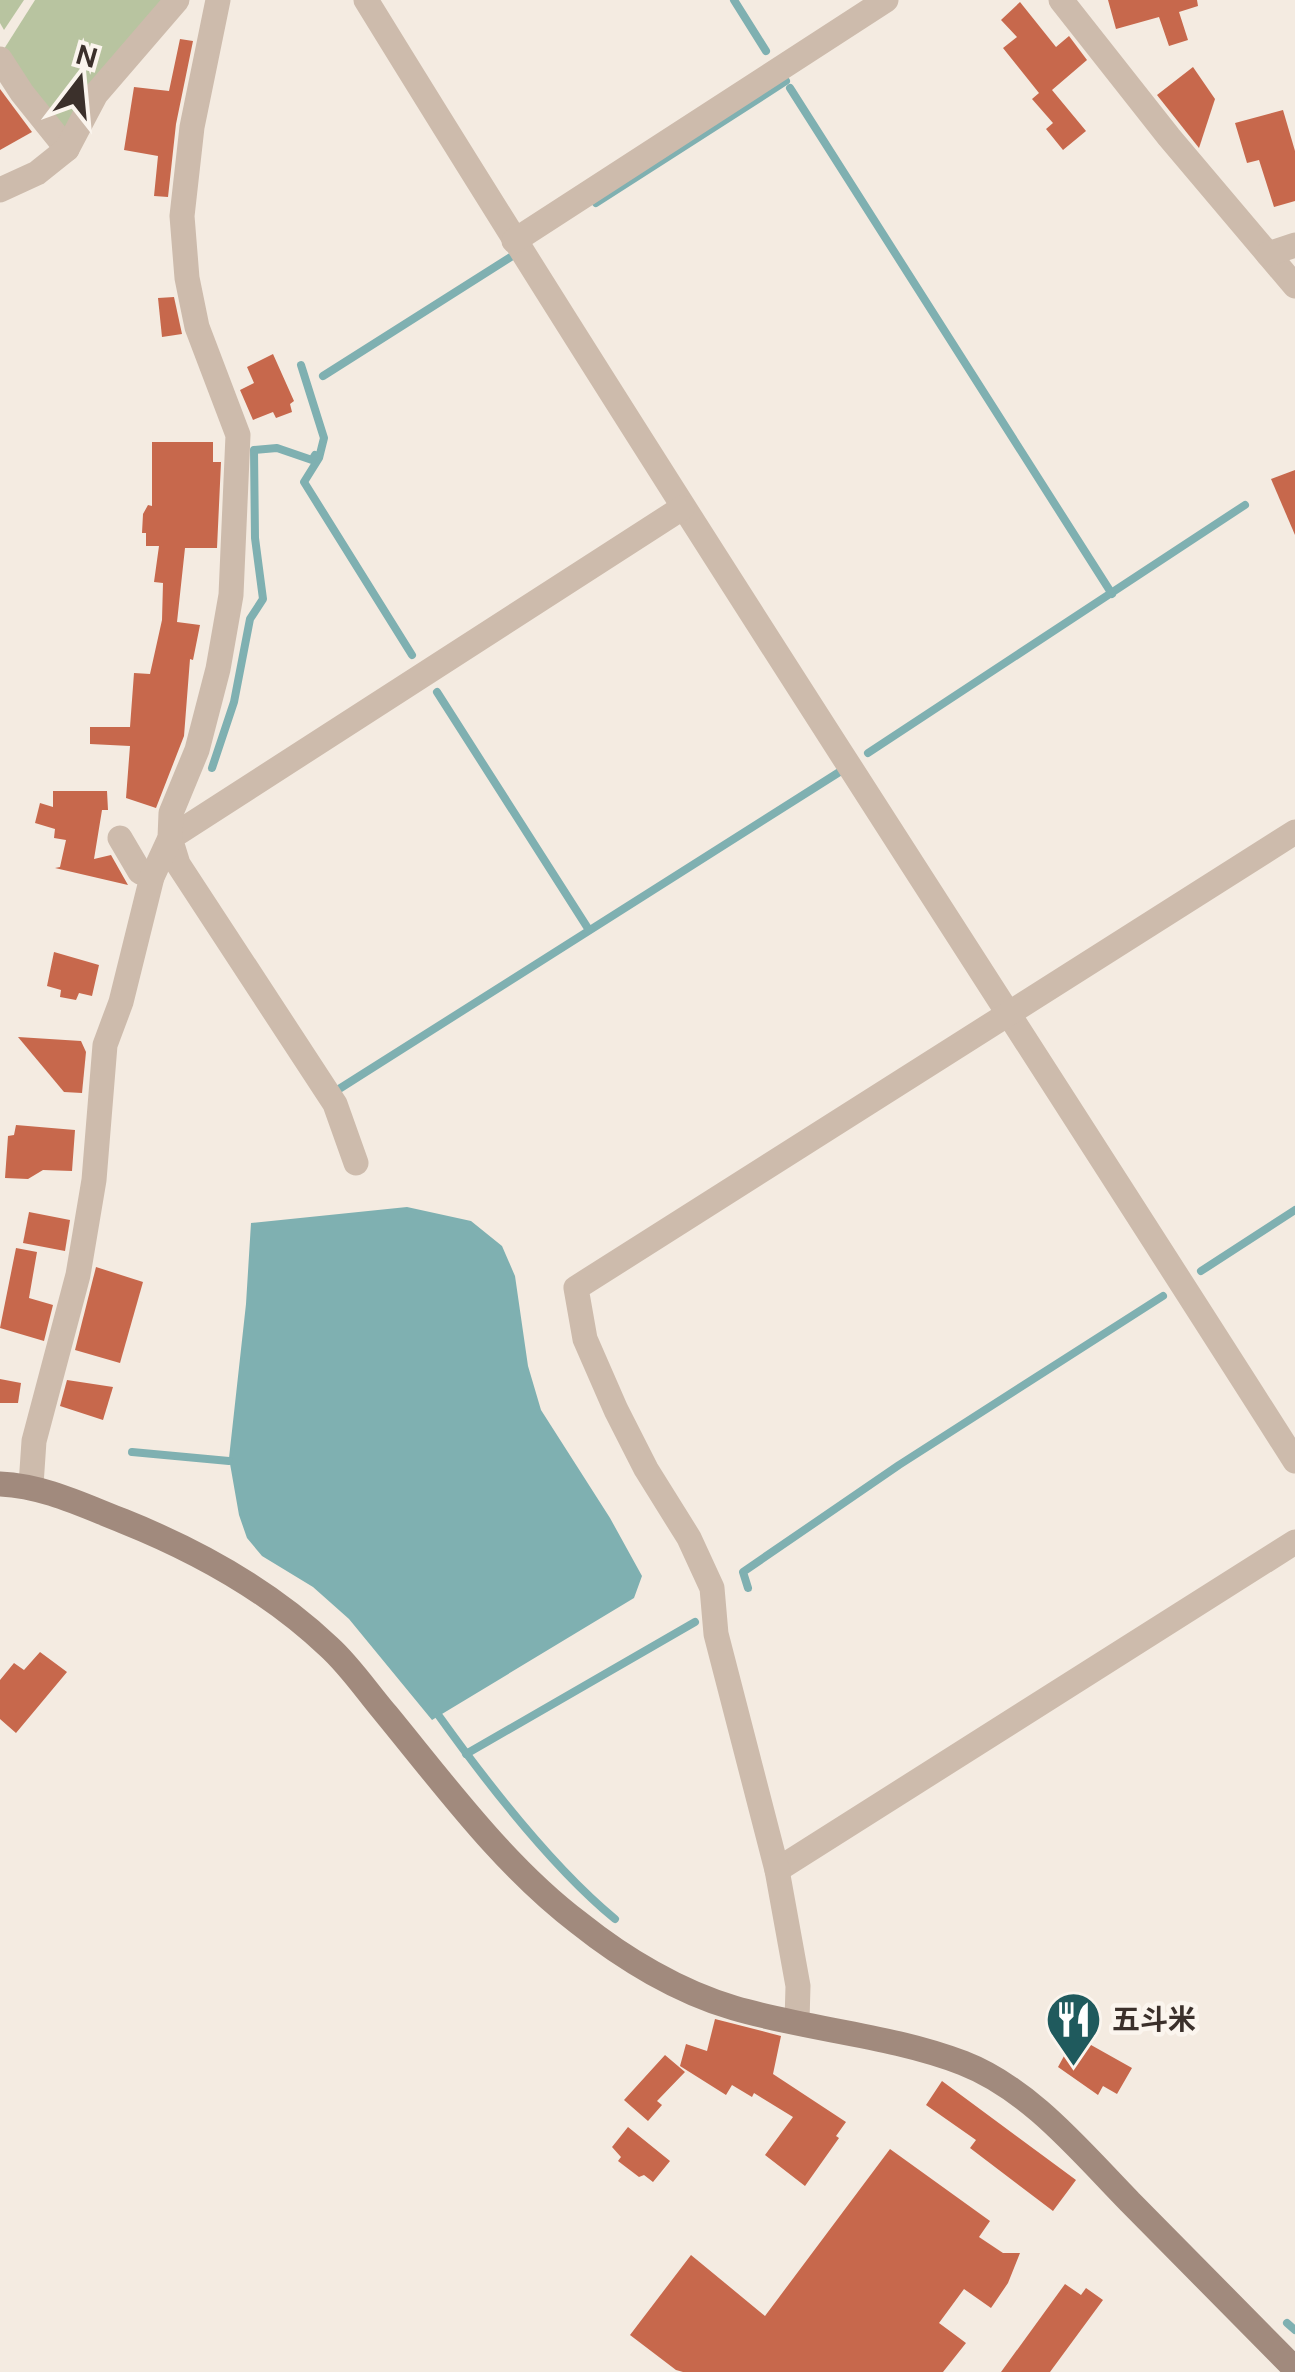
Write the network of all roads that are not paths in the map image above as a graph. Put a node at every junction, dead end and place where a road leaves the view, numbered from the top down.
1 (178, 0) edge
2 (218, 0) edge
3 (366, 0) edge
4 (886, 0) edge
5 (1061, 0) edge
6 (0, 59) edge
7 (67, 149) junction
8 (0, 190) edge
9 (514, 241) junction
10 (1295, 245) edge
11 (1268, 254) junction
12 (1295, 286) edge
13 (682, 508) junction
14 (1295, 832) edge
15 (120, 838) dead end
16 (170, 838) junction
17 (152, 877) junction
18 (1011, 1014) junction
19 (356, 1163) dead end
20 (1295, 1460) edge
21 (0, 1484) edge
22 (31, 1486) junction
23 (1295, 1542) edge
24 (777, 1870) junction
25 (796, 2021) junction
26 (1295, 2369) edge

1 - 7 street
2 - 16 street
3 - 9 street
4 - 9 street
5 - 11 street
6 - 7 street
7 - 8 street
9 - 13 street
10 - 11 street
11 - 12 street
13 - 16 street
13 - 18 street
14 - 18 street
15 - 17 street
16 - 17 street
16 - 19 street
17 - 22 street
18 - 20 street
18 - 24 street
21 - 22 street
22 - 25 street
23 - 24 street
24 - 25 street
25 - 26 street

